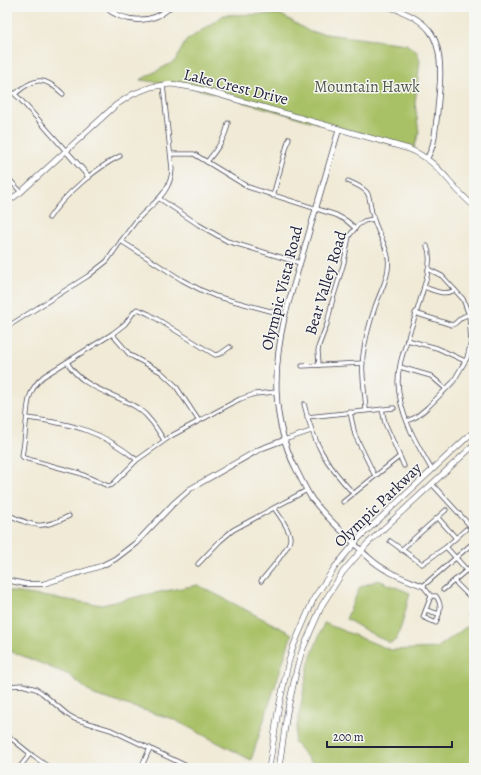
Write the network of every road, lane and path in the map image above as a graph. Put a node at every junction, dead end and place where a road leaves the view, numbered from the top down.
1 (106, 7) edge
2 (170, 7) edge
3 (389, 7) edge
4 (163, 85) junction
5 (7, 87) edge
6 (15, 94) junction
7 (63, 94) dead end
8 (228, 123) dead end
9 (339, 129) junction
10 (289, 138) dead end
11 (66, 151) junction
12 (171, 154) junction
13 (120, 156) dead end
14 (427, 158) junction
15 (208, 162) junction
16 (7, 177) edge
17 (89, 177) junction
18 (348, 181) dead end
19 (21, 192) junction
20 (273, 196) junction
21 (160, 199) junction
22 (7, 202) edge
23 (474, 206) edge
24 (316, 208) junction
25 (49, 218) dead end
26 (373, 219) junction
27 (355, 228) junction
28 (121, 241) junction
29 (427, 246) dead end
30 (300, 263) junction
31 (428, 269) junction
32 (424, 287) junction
33 (455, 290) junction
34 (415, 313) junction
35 (285, 315) junction
36 (469, 315) junction
37 (7, 327) edge
38 (112, 334) junction
39 (407, 340) junction
40 (472, 345) edge
41 (230, 346) dead end
42 (465, 361) junction
43 (67, 362) junction
44 (363, 362) junction
45 (319, 365) junction
46 (302, 366) dead end
47 (400, 367) junction
48 (446, 389) junction
49 (276, 392) junction
50 (304, 404) dead end
51 (394, 408) dead end
52 (382, 409) junction
53 (366, 410) junction
54 (350, 412) junction
55 (307, 417) junction
56 (27, 418) junction
57 (199, 421) junction
58 (407, 421) junction
59 (311, 431) junction
60 (474, 431) edge
61 (164, 440) junction
62 (284, 440) junction
63 (474, 445) edge
64 (400, 457) junction
65 (137, 460) junction
66 (404, 466) dead end
67 (432, 470) junction
68 (375, 476) junction
69 (432, 484) junction
70 (306, 490) junction
71 (353, 493) junction
72 (343, 502) dead end
73 (274, 508) junction
74 (446, 510) dead end
75 (7, 514) edge
76 (69, 516) dead end
77 (438, 518) junction
78 (466, 529) dead end
79 (474, 530) edge
80 (456, 538) junction
81 (390, 541) dead end
82 (474, 542) edge
83 (354, 543) junction
84 (446, 547) junction
85 (361, 550) junction
86 (401, 550) junction
87 (456, 558) junction
88 (198, 564) dead end
89 (474, 564) edge
90 (466, 571) junction
91 (474, 578) edge
92 (7, 580) edge
93 (261, 581) dead end
94 (454, 581) junction
95 (422, 586) junction
96 (443, 590) dead end
97 (431, 596) junction
98 (474, 601) edge
99 (474, 608) edge
100 (426, 610) junction
101 (472, 613) dead end
102 (439, 614) junction
103 (7, 686) edge
104 (7, 735) edge
105 (150, 748) junction
106 (30, 754) junction
107 (20, 768) edge
108 (50, 768) edge
109 (141, 768) edge
110 (191, 768) edge
111 (269, 768) edge
112 (279, 768) edge

1 - 2 street
3 - 14 street
4 - 9 main road, Lake Crest Drive
4 - 11 main road, Lake Crest Drive
4 - 12 street
5 - 6 street
6 - 7 street
6 - 11 street
8 - 15 street
9 - 14 main road, Lake Crest Drive
9 - 24 street, Olympic Vista Road
10 - 20 street
11 - 17 street
11 - 19 main road, Lake Crest Drive
12 - 15 street
12 - 21 street
13 - 17 street
14 - 23 main road, Lake Crest Drive
15 - 20 street
16 - 19 street
17 - 25 street
18 - 26 street
19 - 22 main road, Lake Crest Drive
20 - 24 street
21 - 28 street
21 - 30 street
24 - 27 street
24 - 30 street, Olympic Vista Road
26 - 27 street, Bear Valley Road
26 - 44 street
27 - 45 street, Bear Valley Road
28 - 35 street
28 - 37 street
29 - 31 street
30 - 35 street, Olympic Vista Road
31 - 32 street
31 - 33 street
32 - 33 street
32 - 34 street
33 - 36 street
34 - 36 street
34 - 39 street
35 - 49 street, Olympic Vista Road
36 - 40 street
38 - 41 street
38 - 43 street
38 - 57 street
39 - 42 street
39 - 47 street
40 - 42 street
42 - 48 street
43 - 56 street
43 - 61 street
44 - 45 street
44 - 53 street
45 - 46 street
47 - 48 street
47 - 58 street
48 - 58 street
49 - 57 street
49 - 62 street, Olympic Vista Road
50 - 55 street
51 - 52 street
52 - 53 street
52 - 64 street
53 - 54 street
54 - 55 street
54 - 68 street
55 - 59 street
56 - 65 street
56 - 65 street
57 - 61 street
58 - 67 street
59 - 62 street
59 - 71 street
60 - 67 main road, Olympic Parkway
61 - 65 street
62 - 70 street, Olympic Vista Road
62 - 92 street
63 - 69 main road, Olympic Parkway
64 - 66 street
64 - 68 street
67 - 83 main road, Olympic Parkway
68 - 71 street
69 - 79 street
69 - 85 main road, Olympic Parkway
70 - 73 street
70 - 83 street, Olympic Vista Road
71 - 72 street
73 - 88 street
73 - 93 street
74 - 77 street
75 - 76 street
77 - 80 street
77 - 86 street
78 - 80 street
80 - 84 street
81 - 86 street
82 - 87 street
83 - 85 street, Olympic Vista Road
83 - 111 main road, Olympic Parkway
84 - 86 street
84 - 87 street
85 - 95 street, Olympic Vista Road
85 - 112 main road, Olympic Parkway
87 - 90 street
87 - 95 street
89 - 90 street
90 - 91 street
90 - 94 street
94 - 96 street
94 - 98 street
95 - 97 street
97 - 100 street
97 - 102 street
99 - 101 street
100 - 102 street
100 - 102 street
103 - 105 street
104 - 106 street
105 - 109 street
105 - 110 street
106 - 107 street
106 - 108 street

